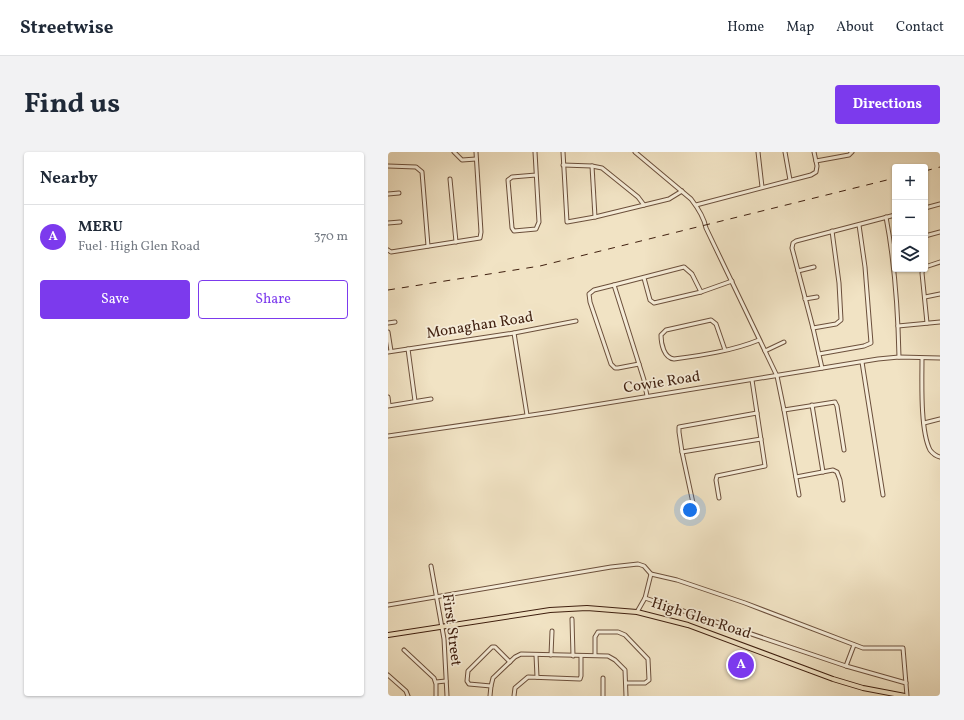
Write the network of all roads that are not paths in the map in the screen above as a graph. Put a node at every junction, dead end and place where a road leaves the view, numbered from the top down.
1 (454, 152) edge
2 (476, 152) edge
3 (535, 152) edge
4 (563, 152) edge
5 (635, 152) edge
6 (758, 152) edge
7 (786, 152) edge
8 (814, 152) edge
9 (852, 152) edge
10 (476, 158) junction
11 (816, 162) junction
12 (563, 164) junction
13 (388, 166) edge
14 (592, 166) junction
15 (536, 175) junction
16 (450, 179) dead end
17 (790, 180) junction
18 (762, 187) junction
19 (682, 191) junction
20 (399, 193) dead end
21 (388, 194) edge
22 (940, 204) edge
23 (644, 205) junction
24 (696, 205) junction
25 (928, 207) edge
26 (892, 216) edge
27 (595, 217) junction
28 (886, 218) junction
29 (400, 222) dead end
30 (388, 223) edge
31 (859, 225) junction
32 (832, 231) junction
33 (940, 232) edge
34 (928, 235) edge
35 (892, 240) edge
36 (456, 242) junction
37 (428, 246) junction
38 (388, 250) edge
39 (940, 262) edge
40 (928, 266) edge
41 (814, 267) dead end
42 (798, 271) junction
43 (895, 272) edge
44 (922, 272) edge
45 (644, 278) junction
46 (732, 281) junction
47 (614, 285) junction
48 (701, 292) junction
49 (940, 294) edge
50 (817, 297) dead end
51 (925, 297) junction
52 (805, 299) junction
53 (576, 321) dead end
54 (395, 322) dead end
55 (940, 322) edge
56 (388, 323) edge
57 (927, 323) junction
58 (898, 326) junction
59 (813, 328) junction
60 (388, 332) edge
61 (514, 332) junction
62 (759, 340) junction
63 (784, 342) dead end
64 (408, 349) junction
65 (725, 350) junction
66 (389, 351) edge
67 (765, 351) junction
68 (819, 354) junction
69 (898, 357) junction
70 (940, 358) edge
71 (922, 359) junction
72 (862, 362) junction
73 (639, 364) junction
74 (822, 368) junction
75 (777, 376) junction
76 (752, 380) junction
77 (388, 396) edge
78 (647, 396) junction
79 (431, 399) dead end
80 (415, 401) junction
81 (812, 405) junction
82 (389, 406) edge
83 (784, 410) junction
84 (757, 413) junction
85 (527, 415) junction
86 (940, 420) edge
87 (924, 423) junction
88 (388, 436) edge
89 (761, 438) junction
90 (844, 450) dead end
91 (682, 452) junction
92 (940, 457) edge
93 (823, 472) junction
94 (796, 476) junction
95 (799, 495) dead end
96 (883, 495) dead end
97 (719, 498) dead end
98 (843, 500) dead end
99 (693, 503) dead end
100 (431, 566) dead end
101 (651, 574) junction
102 (436, 597) junction
103 (645, 598) junction
104 (388, 605) edge
105 (637, 612) junction
106 (572, 618) dead end
107 (442, 626) junction
108 (552, 631) dead end
109 (388, 635) edge
110 (854, 645) junction
111 (404, 650) dead end
112 (536, 655) junction
113 (551, 655) junction
114 (595, 655) junction
115 (572, 656) junction
116 (581, 656) junction
117 (510, 662) junction
118 (846, 666) junction
119 (388, 675) edge
120 (537, 677) junction
121 (603, 678) dead end
122 (446, 681) junction
123 (436, 682) junction
124 (626, 683) junction
125 (906, 683) junction
126 (491, 686) junction
127 (408, 696) edge
128 (436, 696) edge
129 (446, 696) edge
130 (490, 696) edge
131 (514, 696) edge
132 (603, 696) edge
133 (626, 696) edge
134 (906, 696) edge

1 - 10 street
2 - 10 street
3 - 15 street
4 - 12 street
5 - 19 street
6 - 18 street
7 - 17 street
8 - 11 street
9 - 11 street
10 - 36 street
11 - 17 street
12 - 14 street
12 - 27 street
13 - 37 street
14 - 23 street
14 - 27 street
15 - 15 street
16 - 36 street
17 - 18 street
18 - 24 street
19 - 23 street
19 - 24 street
20 - 21 street
22 - 25 street
23 - 27 street
24 - 46 street
26 - 28 street
28 - 31 street
28 - 35 street
29 - 30 street
31 - 32 street
31 - 68 street
32 - 42 street
32 - 59 street
33 - 34 street
36 - 37 street
37 - 38 street
39 - 40 street
41 - 42 street
42 - 52 street
43 - 58 street
44 - 51 street
45 - 47 street
45 - 48 street
45 - 48 street
46 - 48 street
46 - 62 street
47 - 73 street
47 - 73 street
49 - 51 street
50 - 52 street
51 - 57 street
52 - 59 street
53 - 61 street, Monaghan Road
54 - 56 street
55 - 57 street
57 - 58 street
58 - 69 street
59 - 68 street
60 - 66 street
61 - 64 street, Monaghan Road
61 - 85 street
62 - 65 street
62 - 67 street
63 - 67 street
64 - 66 street, Monaghan Road
64 - 80 street
65 - 65 street
67 - 75 street
68 - 74 street
69 - 71 street, Cowie Road
69 - 72 street, Cowie Road
70 - 71 street, Cowie Road
71 - 87 street
72 - 74 street, Cowie Road
72 - 96 street
73 - 78 street
74 - 75 street, Cowie Road
75 - 76 street, Cowie Road
75 - 83 street
76 - 78 street, Cowie Road
76 - 84 street
77 - 82 street
78 - 85 street, Cowie Road
79 - 80 street
80 - 82 street
81 - 83 street
81 - 90 street
81 - 93 street
83 - 94 street
84 - 89 street
84 - 91 street
85 - 88 street, Cowie Road
86 - 87 street
87 - 92 street
89 - 91 street
89 - 97 street
91 - 99 street
93 - 94 street
93 - 98 street
94 - 95 street
100 - 102 street, First Street
101 - 102 street
101 - 103 street
101 - 110 street
102 - 104 street
102 - 107 street, First Street
103 - 105 street
103 - 118 street
105 - 107 main road, High Glen Road
105 - 134 main road, High Glen Road
106 - 115 street
107 - 109 main road, High Glen Road
107 - 122 street, First Street
108 - 113 street
110 - 118 street
110 - 125 street
111 - 123 street
112 - 113 street
112 - 117 street
112 - 120 street
113 - 115 street
114 - 116 street
114 - 124 street
114 - 124 street
115 - 116 street
116 - 120 street
117 - 126 street
117 - 126 street
118 - 125 street
119 - 127 street
120 - 131 street
121 - 132 street
122 - 123 street
122 - 129 street, First Street
123 - 128 street
124 - 133 street
125 - 134 street
126 - 130 street

